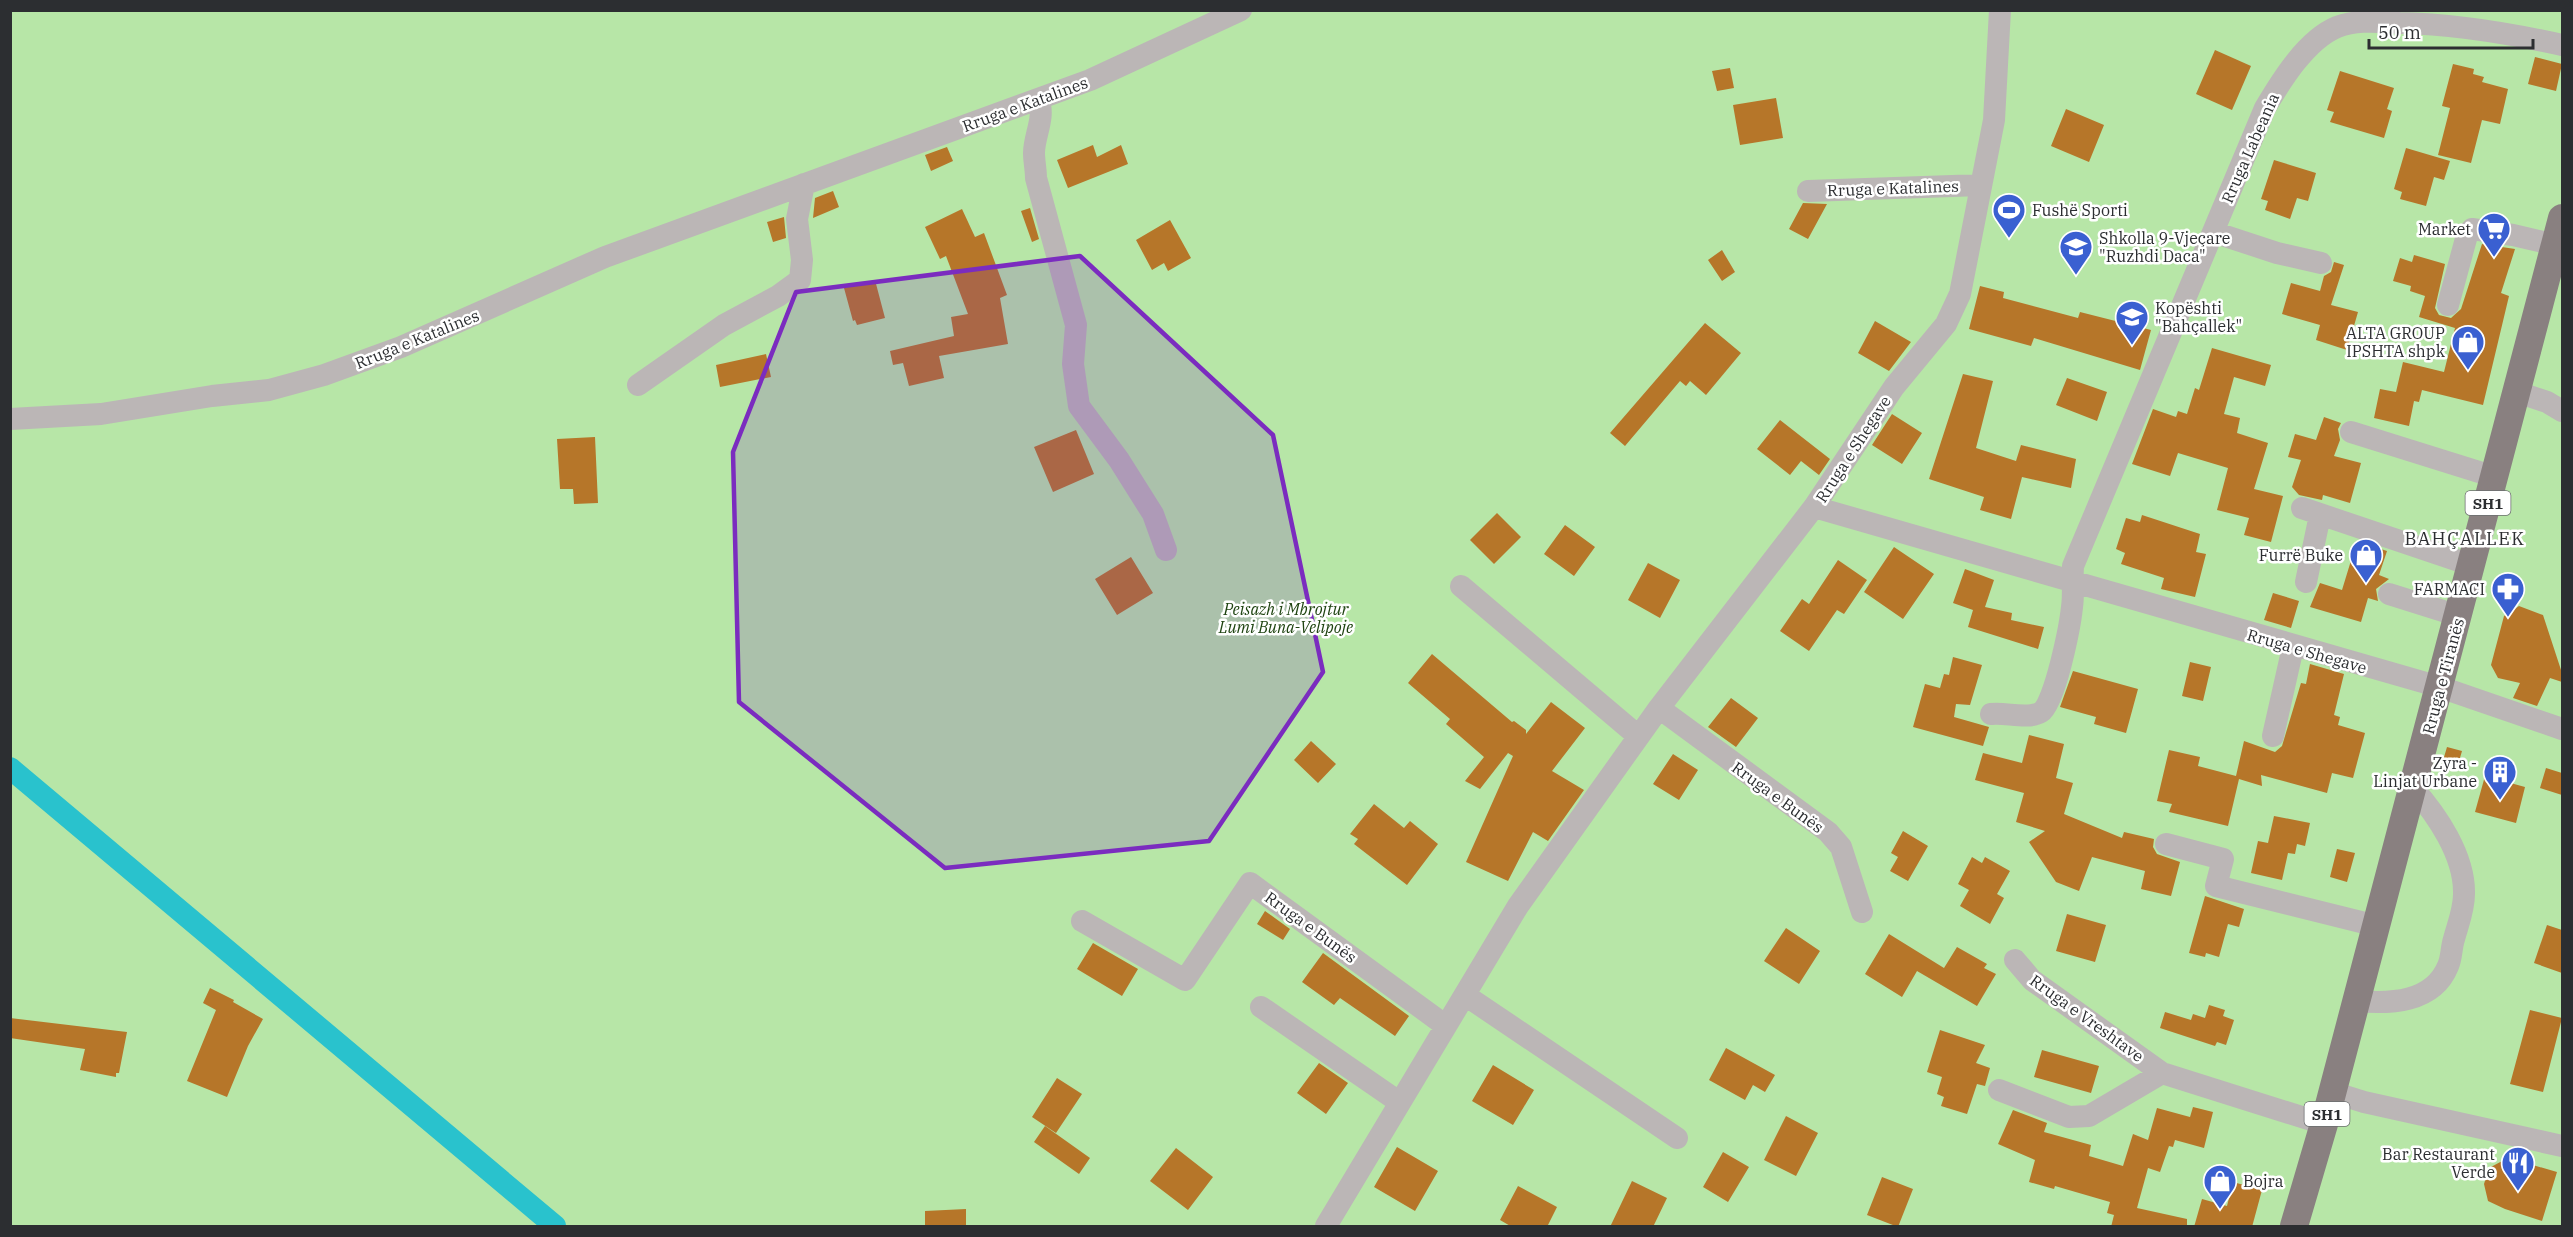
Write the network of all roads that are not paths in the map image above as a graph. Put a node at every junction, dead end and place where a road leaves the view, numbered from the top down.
1 (1240, 10) edge
2 (2000, 10) edge
3 (2562, 45) edge
4 (1038, 99) junction
5 (804, 184) junction
6 (1981, 185) junction
7 (1808, 191) dead end
8 (2214, 232) junction
9 (2559, 232) edge
10 (2321, 263) dead end
11 (2448, 305) dead end
12 (638, 385) dead end
13 (2517, 392) junction
14 (2562, 411) edge
15 (10, 420) edge
16 (2351, 432) dead end
17 (2495, 477) junction
18 (1814, 507) junction
19 (1166, 550) dead end
20 (2471, 565) junction
21 (2071, 582) junction
22 (2306, 582) dead end
23 (1461, 586) dead end
24 (2389, 594) dead end
25 (2459, 616) junction
26 (2293, 647) junction
27 (2440, 687) junction
28 (1659, 708) junction
29 (1991, 714) dead end
30 (2562, 729) edge
31 (1638, 736) junction
32 (2273, 736) dead end
33 (2413, 788) junction
34 (2166, 844) dead end
35 (1862, 912) dead end
36 (1082, 921) dead end
37 (2376, 926) junction
38 (2015, 960) dead end
39 (1465, 995) junction
40 (2356, 1001) junction
41 (1261, 1007) dead end
42 (1446, 1026) junction
43 (2162, 1073) junction
44 (1999, 1090) dead end
45 (2332, 1092) junction
46 (1399, 1102) junction
47 (2324, 1124) junction
48 (1677, 1138) dead end
49 (2562, 1146) edge
50 (1333, 1224) edge
51 (2294, 1227) edge

1 - 4 street, Rruga e Katalines
2 - 6 street, Rruga e Katalines
3 - 8 street, Rruga Labeania
4 - 5 street, Rruga e Katalines
4 - 19 street
5 - 12 street
5 - 15 street, Rruga e Katalines
6 - 7 street, Rruga e Katalines
6 - 18 street, Rruga e Shegave
8 - 10 street
8 - 21 street, Rruga Labeania
9 - 11 street, Rruga e Tiranës
9 - 13 main road, Rruga e Tiranës / SH1
13 - 14 street
13 - 17 main road, Rruga e Tiranës / SH1
16 - 17 street
17 - 20 main road, Rruga e Tiranës / SH1
18 - 21 street, Rruga e Shegave
18 - 28 street
20 - 22 street
20 - 25 main road, Rruga e Tiranës / SH1
21 - 26 street, Rruga e Shegave
21 - 29 street
23 - 31 street
24 - 25 street
25 - 27 main road, Rruga e Tiranës / SH1
26 - 27 street, Rruga e Shegave
26 - 32 street
27 - 30 street, Rruga e Shegave
27 - 33 main road, Rruga e Tiranës / SH1
28 - 31 street
28 - 35 street, Rruga e Bunës
31 - 39 street
33 - 37 main road, Rruga e Tiranës / SH1
33 - 40 street
34 - 37 street
36 - 42 street, Rruga e Bunës
37 - 40 main road, Rruga e Tiranës / SH1
38 - 43 street, Rruga e Vreshtave
39 - 42 street
39 - 48 street
40 - 45 main road, Rruga e Tiranës / SH1
41 - 46 street
42 - 46 street
43 - 44 street, Rruga e Vreshtave
43 - 47 street, Rruga e Vreshtave
45 - 47 main road, Rruga e Tiranës / SH1
45 - 49 street
46 - 50 street
47 - 51 main road, Rruga e Tiranës / SH1

